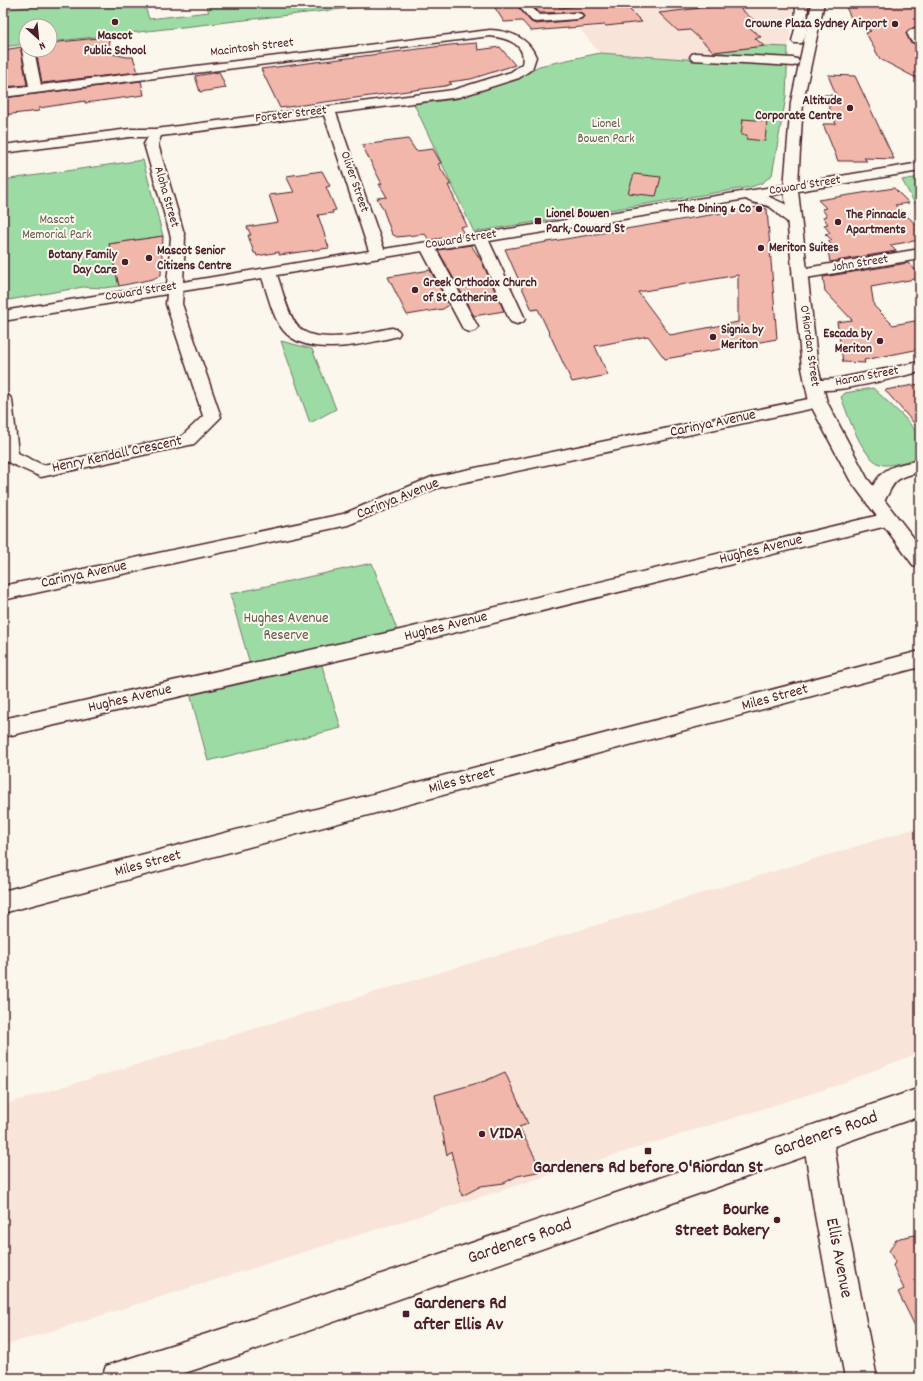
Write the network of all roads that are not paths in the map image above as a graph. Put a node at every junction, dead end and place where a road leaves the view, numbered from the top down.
1 (522, 3) edge
2 (802, 3) edge
3 (818, 3) edge
4 (577, 16) dead end
5 (920, 29) edge
6 (508, 31) joint
7 (920, 41) edge
8 (696, 57) dead end
9 (29, 58) edge
10 (793, 62) junction
11 (36, 89) junction
12 (3, 94) edge
13 (797, 102) junction
14 (329, 110) junction
15 (156, 133) junction
16 (3, 149) edge
17 (793, 158) junction
18 (920, 168) edge
19 (852, 179) junction
20 (791, 188) junction
21 (731, 198) junction
22 (793, 220) junction
23 (480, 237) junction
24 (427, 246) junction
25 (378, 254) junction
26 (920, 254) edge
27 (268, 272) junction
28 (800, 274) junction
29 (175, 287) junction
30 (3, 316) edge
31 (517, 319) dead end
32 (470, 327) dead end
33 (392, 333) dead end
34 (920, 367) edge
35 (816, 393) junction
36 (3, 400) edge
37 (920, 466) edge
38 (875, 501) junction
39 (888, 520) junction
40 (920, 560) edge
41 (3, 593) edge
42 (920, 659) edge
43 (3, 728) edge
44 (3, 902) edge
45 (920, 1102) edge
46 (818, 1138) junction
47 (118, 1378) edge
48 (861, 1378) edge

1 - 4 street
2 - 10 street, O'Riordan Street
3 - 13 street, O'Riordan Street
5 - 7 street
6 - 11 street, Macintosh Street
6 - 14 street, Forster Street
8 - 10 street
9 - 11 street
10 - 13 street, O'Riordan Street
11 - 12 street, Macintosh Street
13 - 17 street, O'Riordan Street
14 - 15 street, Forster Street
14 - 25 street, Oliver Street
15 - 16 street, Forster Street
15 - 29 street, Aloha Street
17 - 19 street
17 - 20 street, O'Riordan Street
18 - 19 street, Coward Street
19 - 20 street, Coward Street
20 - 21 street, Coward Street
20 - 22 street, O'Riordan Street
21 - 22 street
21 - 23 street, Coward Street
22 - 28 street, O'Riordan Street
23 - 24 street, Coward Street
23 - 31 street
24 - 25 street, Coward Street
24 - 32 street
25 - 27 street, Coward Street
26 - 28 street, John Street
27 - 29 street, Coward Street
27 - 33 street
28 - 35 street, O'Riordan Street
29 - 30 street, Coward Street
29 - 36 street, Henry Kendall Crescent
34 - 35 street, Haran Street
35 - 38 street, O'Riordan Street
35 - 41 street, Carinya Avenue
37 - 38 street
38 - 39 street, O'Riordan Street
39 - 40 street, O'Riordan Street
39 - 43 street, Hughes Avenue
42 - 44 street, Miles Street
45 - 46 street, Gardeners Road
46 - 47 street, Gardeners Road
46 - 48 street, Ellis Avenue

